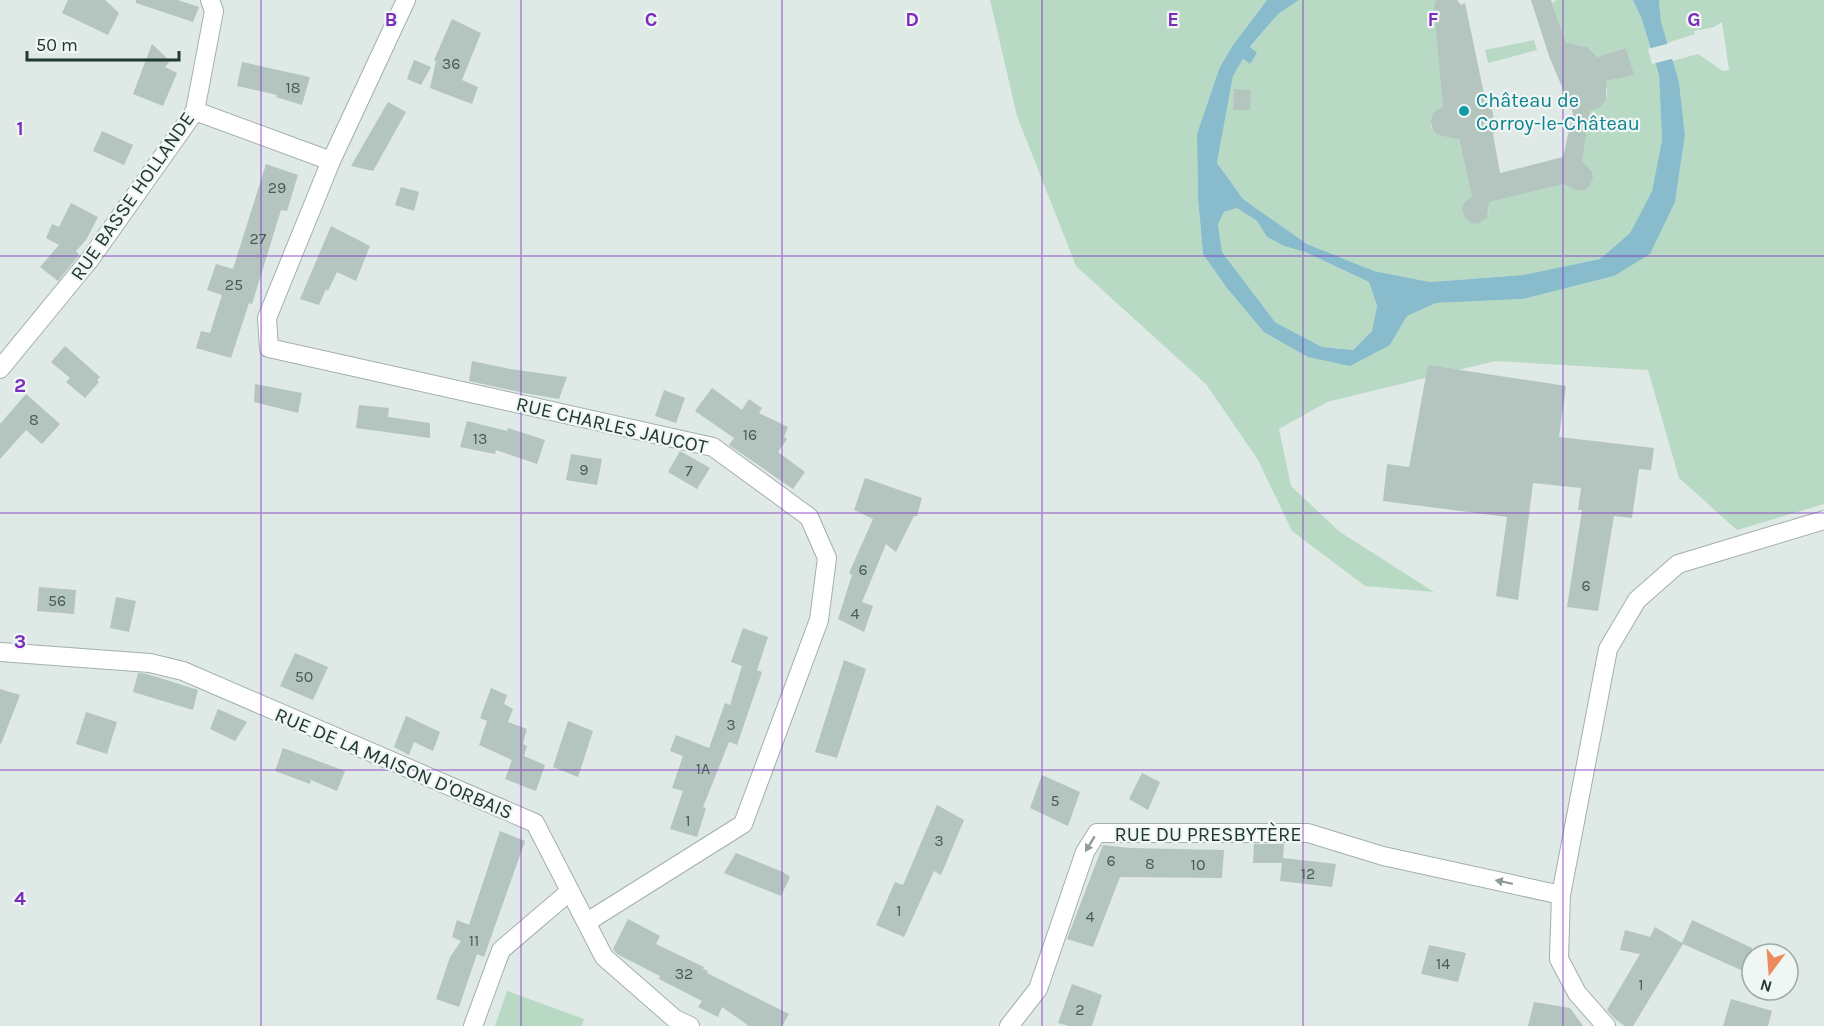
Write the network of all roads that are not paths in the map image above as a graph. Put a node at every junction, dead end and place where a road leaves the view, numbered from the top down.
1 (210, 0) edge
2 (406, 0) edge
3 (195, 111) junction
4 (331, 161) junction
5 (0, 369) edge
6 (1824, 520) edge
7 (0, 652) edge
8 (569, 892) junction
9 (1561, 895) junction
10 (587, 922) junction
11 (677, 1024) edge
12 (473, 1026) edge
13 (1009, 1026) edge
14 (1606, 1026) edge

1 - 3 street, RUE BASSE HOLLANDE
2 - 4 street
3 - 4 street
3 - 5 street, RUE BASSE HOLLANDE
4 - 10 street, RUE CHARLES JAUCOT
6 - 9 street
7 - 8 street, RUE DE LA MAISON D'ORBAIS
8 - 10 street, RUE DE LA MAISON D'ORBAIS
8 - 12 street
9 -> 13 street, RUE DU PRESBYTÈRE
9 - 14 street
10 - 11 street, RUE DE LA MAISON D'ORBAIS

